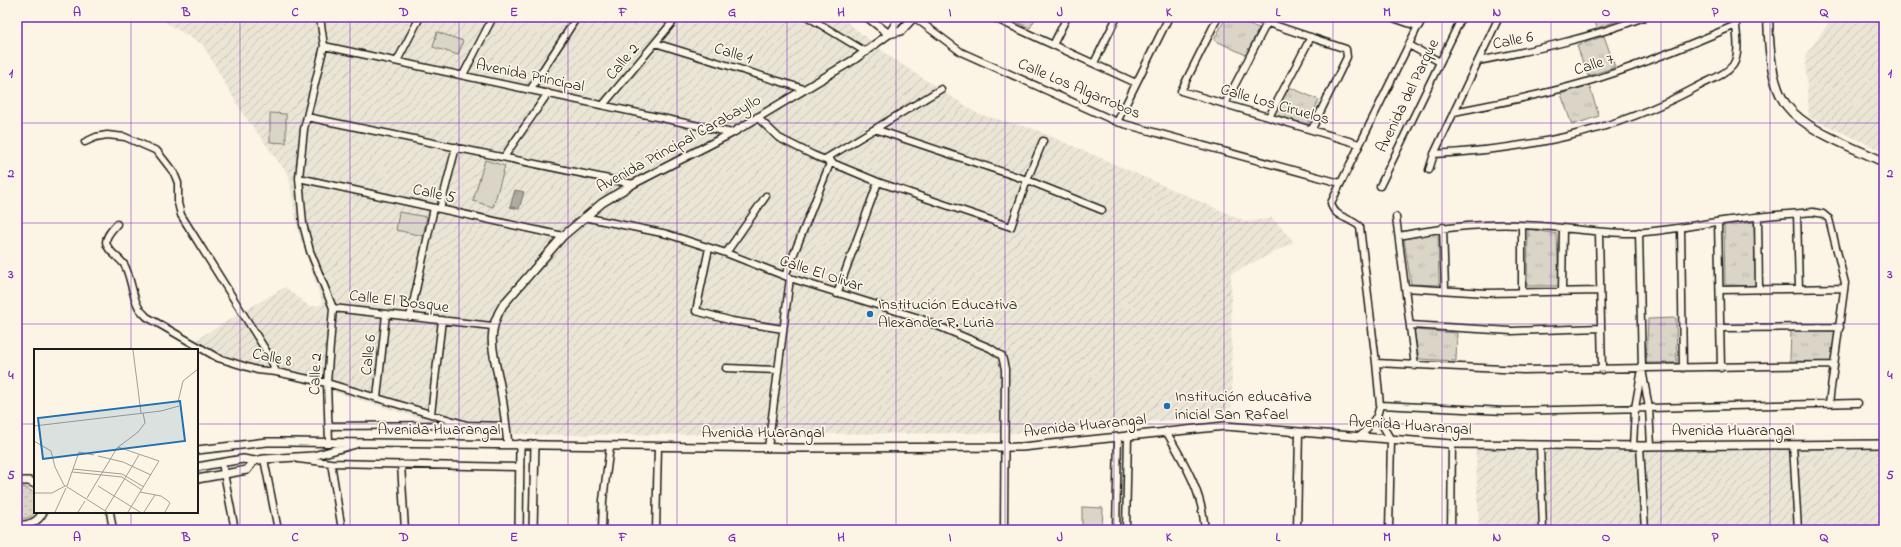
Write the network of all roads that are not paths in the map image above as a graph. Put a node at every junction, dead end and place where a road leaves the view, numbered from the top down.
1 (320, 17) edge
2 (420, 17) edge
3 (493, 17) edge
4 (578, 17) edge
5 (677, 17) edge
6 (808, 17) edge
7 (868, 17) edge
8 (900, 17) edge
9 (914, 17) edge
10 (992, 17) edge
11 (1067, 17) edge
12 (1117, 17) edge
13 (1169, 17) edge
14 (1218, 17) edge
15 (1250, 17) edge
16 (1392, 17) edge
17 (1423, 17) edge
18 (1462, 17) edge
19 (1499, 17) edge
20 (1644, 17) edge
21 (1735, 17) edge
22 (1768, 17) edge
23 (1774, 17) edge
24 (1269, 20) edge
25 (1736, 25) junction
26 (1418, 26) junction
27 (889, 34) junction
28 (1768, 36) junction
29 (1311, 37) junction
30 (655, 43) junction
31 (1053, 45) junction
32 (1409, 45) junction
33 (324, 46) junction
34 (866, 52) junction
35 (397, 61) junction
36 (1478, 61) junction
37 (1440, 62) junction
38 (1094, 63) junction
39 (463, 75) junction
40 (1136, 83) junction
41 (804, 89) junction
42 (941, 89) dead end
43 (530, 90) junction
44 (548, 94) junction
45 (1225, 104) junction
46 (603, 105) junction
47 (1454, 112) junction
48 (307, 117) junction
49 (757, 117) junction
50 (1269, 118) junction
51 (1117, 122) junction
52 (875, 129) junction
53 (1312, 129) junction
54 (732, 133) junction
55 (1043, 140) dead end
56 (85, 142) dead end
57 (1359, 144) junction
58 (456, 147) junction
59 (1434, 154) junction
60 (504, 157) junction
61 (828, 160) junction
62 (1884, 162) edge
63 (1429, 170) dead end
64 (299, 178) junction
65 (1027, 180) junction
66 (878, 182) junction
67 (1340, 183) junction
68 (632, 184) junction
69 (1380, 186) dead end
70 (766, 196) dead end
71 (437, 208) junction
72 (1102, 210) dead end
73 (1797, 214) junction
74 (584, 217) junction
75 (1396, 217) dead end
76 (1758, 217) junction
77 (1718, 222) junction
78 (117, 224) dead end
79 (1522, 225) junction
80 (1443, 228) junction
81 (1562, 228) junction
82 (1681, 228) junction
83 (1640, 232) junction
84 (1600, 233) junction
85 (563, 236) junction
86 (1399, 236) junction
87 (709, 248) junction
88 (726, 254) junction
89 (787, 277) junction
90 (1406, 288) junction
91 (1844, 288) junction
92 (1445, 289) junction
93 (1759, 289) junction
94 (1799, 289) junction
95 (1720, 290) junction
96 (1562, 291) junction
97 (1600, 291) junction
98 (1522, 292) junction
99 (837, 294) junction
100 (333, 308) junction
101 (386, 314) junction
102 (410, 317) junction
103 (442, 320) junction
104 (1410, 325) junction
105 (492, 326) junction
106 (1840, 327) junction
107 (1600, 328) junction
108 (1721, 328) junction
109 (783, 329) junction
110 (1376, 363) junction
111 (1834, 365) junction
112 (1416, 366) junction
113 (726, 368) dead end
114 (1683, 368) junction
115 (1722, 368) junction
116 (1642, 369) junction
117 (778, 370) junction
118 (1602, 370) junction
119 (276, 372) junction
120 (327, 383) junction
121 (377, 398) junction
122 (1829, 403) junction
123 (1858, 403) dead end
124 (1380, 405) junction
125 (1635, 408) junction
126 (1649, 408) junction
127 (430, 414) junction
128 (1377, 416) junction
129 (467, 425) junction
130 (328, 426) junction
131 (506, 426) junction
132 (1166, 431) junction
133 (1298, 432) junction
134 (1128, 435) junction
135 (1118, 437) junction
136 (1360, 437) junction
137 (1391, 440) junction
138 (329, 442) junction
139 (360, 443) junction
140 (508, 444) junction
141 (520, 444) junction
142 (535, 444) junction
143 (1452, 444) junction
144 (1884, 444) edge
145 (1540, 445) junction
146 (1793, 445) junction
147 (610, 446) junction
148 (1636, 446) junction
149 (1651, 446) junction
150 (658, 447) junction
151 (1004, 447) junction
152 (768, 448) junction
153 (198, 450) edge
154 (293, 458) junction
155 (264, 459) junction
156 (254, 461) junction
157 (222, 463) junction
158 (332, 463) junction
159 (402, 464) junction
160 (198, 467) edge
161 (520, 467) junction
162 (224, 474) junction
163 (34, 477) edge
164 (198, 479) edge
165 (19, 480) edge
166 (34, 484) edge
167 (44, 513) edge
168 (110, 513) edge
169 (17, 524) edge
170 (26, 528) edge
171 (113, 530) edge
172 (235, 530) edge
173 (278, 530) edge
174 (342, 530) edge
175 (405, 530) edge
176 (519, 530) edge
177 (533, 530) edge
178 (602, 530) edge
179 (656, 530) edge
180 (1004, 530) edge
181 (1116, 530) edge
182 (1126, 530) edge
183 (1205, 530) edge
184 (1297, 530) edge
185 (1389, 530) edge
186 (1451, 530) edge
187 (1542, 530) edge
188 (1644, 530) edge
189 (1798, 530) edge

1 - 33 street
2 - 35 street
3 - 39 street
4 - 43 street
5 - 30 street, Calle 2
6 - 34 street
7 - 27 street
8 - 27 street
9 - 27 street
9 - 51 street, Calle Los Algarrobos
10 - 31 street
11 - 31 street
12 - 38 street
13 - 40 street
14 - 45 street, Calle Los Ciruelos
15 - 24 street
16 - 26 street
17 - 26 street, Avenida del Parque
18 - 37 street, Avenida del Parque
19 - 36 street
20 - 36 street, Calle 6
21 - 25 street
22 - 28 main road
23 - 28 main road
24 - 29 street
24 - 45 street
25 - 47 street, Calle 7
25 - 59 street
26 - 32 street, Avenida del Parque
27 - 34 street, Avenida Principal Carabayllo
28 - 62 main road
29 - 50 street
29 - 53 street
30 - 41 street, Calle 1
30 - 46 street, Calle 2
31 - 38 street
32 - 37 street
32 - 57 street, Avenida del Parque
33 - 35 street, Avenida Principal
33 - 48 street, Calle El Bosque
34 - 41 street, Avenida Principal Carabayllo
35 - 39 street, Avenida Principal
36 - 47 street
37 - 69 street, Avenida del Parque
38 - 40 street
39 - 43 street, Avenida Principal
40 - 51 street
41 - 49 street, Avenida Principal Carabayllo
42 - 52 street
43 - 44 street, Avenida Principal
44 - 46 street, Avenida Principal
44 - 60 street
45 - 50 street, Calle Los Ciruelos
46 - 54 street, Avenida Principal
47 - 59 street
48 - 58 street
48 - 64 street, Calle El Bosque
49 - 54 street, Avenida Principal Carabayllo
49 - 61 street
50 - 53 street, Calle Los Ciruelos
51 - 67 street, Calle Los Algarrobos
52 - 61 street
52 - 65 street
53 - 57 street, Calle Los Ciruelos
54 - 68 street, Avenida Principal Carabayllo
55 - 65 street
56 - 119 street
57 - 67 street, Avenida del Parque
58 - 60 street
58 - 71 street
59 - 63 street
60 - 68 street
61 - 66 street
61 - 89 street
64 - 71 street, Calle 5
64 - 100 street, Calle El Bosque
65 - 66 street
65 - 72 street
66 - 99 street
67 - 110 street, Avenida del Parque
68 - 74 street, Avenida Principal Carabayllo
70 - 88 street
71 - 85 street, Calle 5
71 - 102 street
73 - 76 street
73 - 91 street
73 - 94 street
74 - 85 street, Avenida Principal Carabayllo
74 - 87 street, Calle El Olivar
75 - 86 street
76 - 77 street
76 - 93 street
77 - 82 street
77 - 95 street
78 - 119 street, Calle 8
79 - 80 street
79 - 81 street
79 - 98 street
80 - 86 street
80 - 92 street
81 - 84 street
81 - 96 street
82 - 83 street
82 - 114 street
83 - 84 street
83 - 116 street
84 - 97 street
85 - 105 street, Avenida Principal Carabayllo
86 - 90 street
87 - 88 street, Calle El Olivar
87 - 109 street
88 - 89 street, Calle El Olivar
89 - 99 street, Calle El Olivar
89 - 109 street
90 - 92 street
90 - 104 street
91 - 94 street
91 - 106 street
92 - 98 street
93 - 94 street
93 - 95 street
95 - 108 street
96 - 97 street
96 - 98 street
97 - 107 street
99 - 151 street, Calle El Olivar
100 - 101 street, Calle El Bosque
100 - 120 street, Calle 2
101 - 102 street, Calle El Bosque
101 - 121 street, Calle 6
102 - 103 street, Calle El Bosque
103 - 105 street, Calle El Bosque
103 - 127 street
104 - 107 street
104 - 112 street
105 - 131 street, Avenida Principal Carabayllo
106 - 108 street
106 - 111 street
107 - 118 street
108 - 115 street
109 - 117 street
110 - 112 street
110 - 124 street
111 - 115 street
111 - 122 street
112 - 118 street
113 - 117 street
114 - 115 street
114 - 116 street
116 - 118 street
116 - 125 street
116 - 126 street
117 - 152 street
119 - 120 street, Calle 8
120 - 121 street, Calle 8
120 - 130 street, Calle 2
121 - 127 street, Calle 8
122 - 123 street
122 - 126 street
124 - 125 street
124 - 128 street
125 - 126 street
125 - 148 street
126 - 149 street
127 - 129 street, Calle 8
128 - 136 street
128 - 137 street
129 - 130 street
129 - 131 street, Calle 8
130 - 138 street, Calle 2
131 - 140 street, Avenida Principal Carabayllo
132 - 133 street, Avenida Huarangal
132 - 134 street, Avenida Huarangal
132 - 183 street
133 - 136 street, Avenida Huarangal
133 - 184 street
134 - 135 street, Avenida Huarangal
134 - 182 street
135 - 151 street, Avenida Huarangal
135 - 181 street
136 - 137 street, Avenida Huarangal
137 - 143 street, Avenida Huarangal
137 - 185 street
138 - 139 street, Avenida Huarangal
138 - 153 street, Avenida Huarangal
139 - 140 street, Avenida Huarangal
139 - 154 street, Avenida Huarangal
140 - 141 street, Avenida Huarangal
141 - 142 street, Avenida Huarangal
141 - 161 street
142 - 147 street, Avenida Huarangal
142 - 177 street
143 - 145 street, Avenida Huarangal
143 - 186 street
144 - 146 street, Avenida Huarangal
145 - 148 street, Avenida Huarangal
145 - 187 street
146 - 149 street, Avenida Huarangal
146 - 189 street
147 - 150 street, Avenida Huarangal
147 - 178 street
148 - 149 street, Avenida Huarangal
148 - 188 street
150 - 152 street, Avenida Huarangal
150 - 179 street
151 - 152 street, Avenida Huarangal
151 - 180 street
154 - 155 street, Avenida Huarangal
154 - 158 street
155 - 156 street, Avenida Huarangal
155 - 173 street
156 - 157 street, Avenida Huarangal
156 - 162 street, Avenida Huarangal
157 - 160 street, Avenida Huarangal
157 - 162 street
158 - 159 street
158 - 174 street
159 - 161 street
159 - 175 street
161 - 176 street
162 - 164 street, Avenida Huarangal
162 - 172 street
163 - 165 street
165 - 166 street
167 - 170 street
168 - 171 street
169 - 170 street

